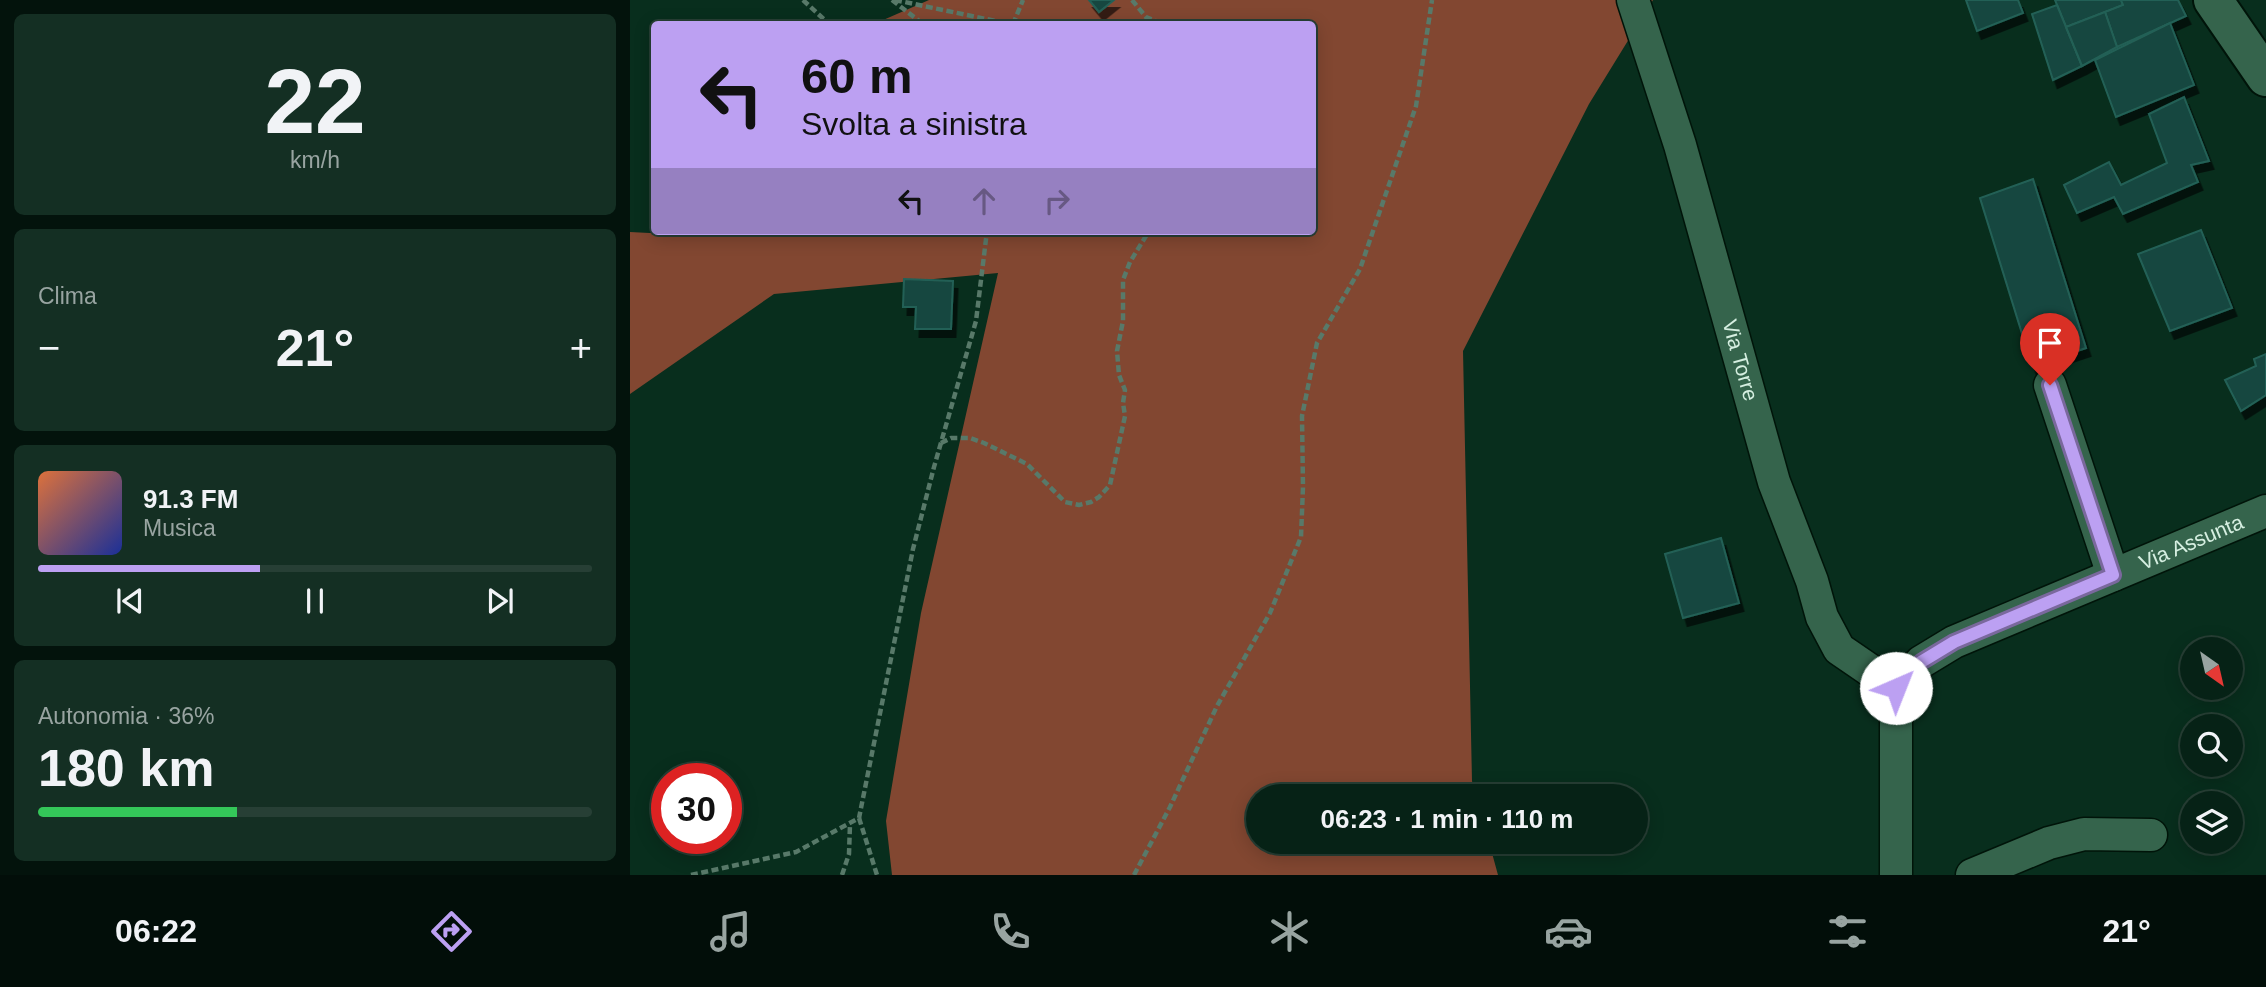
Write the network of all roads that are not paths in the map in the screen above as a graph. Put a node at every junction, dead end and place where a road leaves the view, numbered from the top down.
1 (1633, 0) edge
2 (2213, 0) edge
3 (2262, 62) edge
4 (2050, 385) dead end
5 (2266, 511) edge
6 (2113, 575) junction
7 (1896, 688) junction
8 (2151, 835) dead end
9 (1896, 875) edge
10 (1972, 875) edge

1 - 7 street, Via Torre
2 - 3 street
4 - 6 street
5 - 6 street, Via Assunta
6 - 7 street, Via Assunta
7 - 9 street
8 - 10 street

